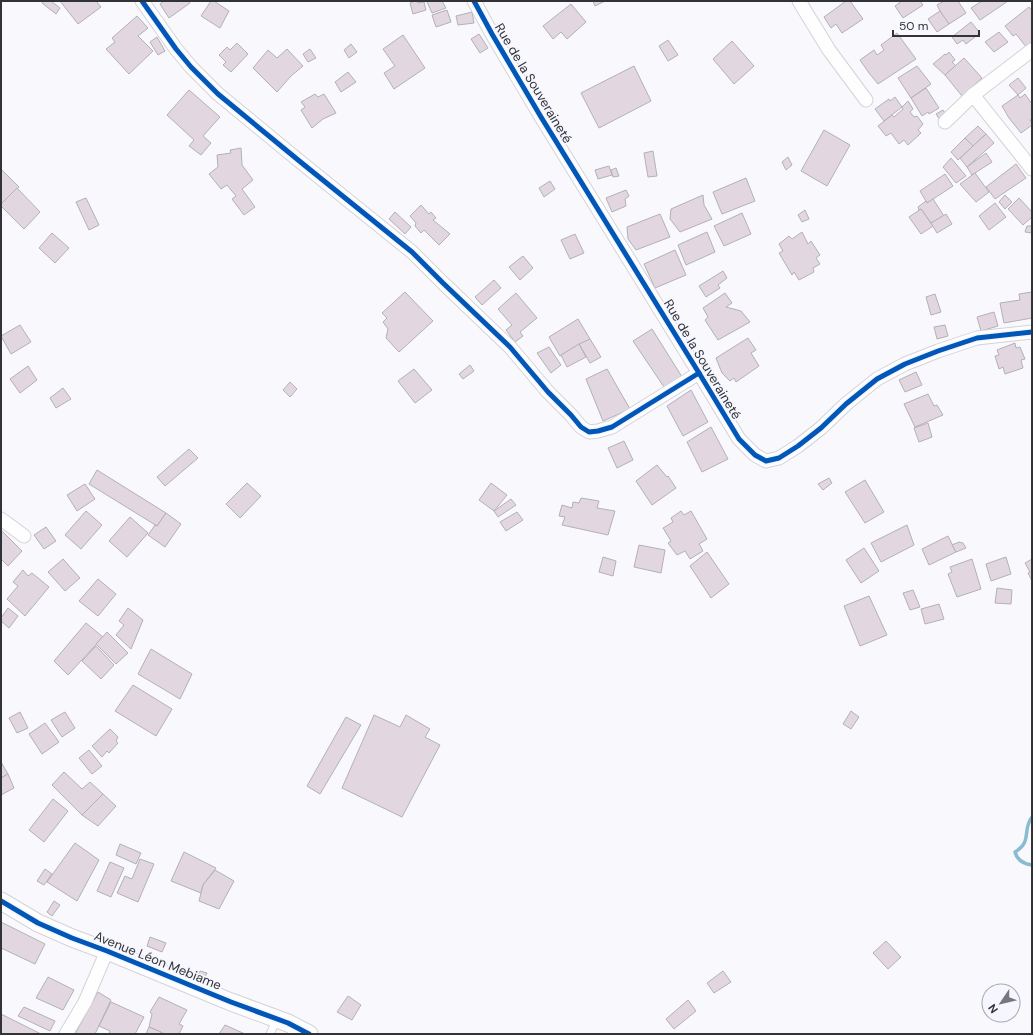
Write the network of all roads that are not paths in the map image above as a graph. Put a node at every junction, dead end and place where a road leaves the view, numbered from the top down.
1 (142, 1) edge
2 (474, 1) edge
3 (799, 1) edge
4 (1032, 50) edge
5 (974, 96) junction
6 (866, 100) dead end
7 (945, 122) dead end
8 (1032, 169) edge
9 (1032, 332) edge
10 (700, 373) junction
11 (1, 519) edge
12 (24, 536) dead end
13 (1, 902) edge
14 (107, 951) junction
15 (274, 1026) edge
16 (66, 1034) edge
17 (309, 1034) edge

1 - 10 street
2 - 10 street, Rue de la Souveraineté
3 - 6 street
4 - 5 street
5 - 7 street
5 - 8 street
9 - 10 street, Rue de la Souveraineté
11 - 12 street
13 - 14 street, Avenue Léon Mebiame
14 - 15 street, Avenue Léon Mebiame
14 - 16 street
15 - 17 street, Avenue Léon Mebiame

